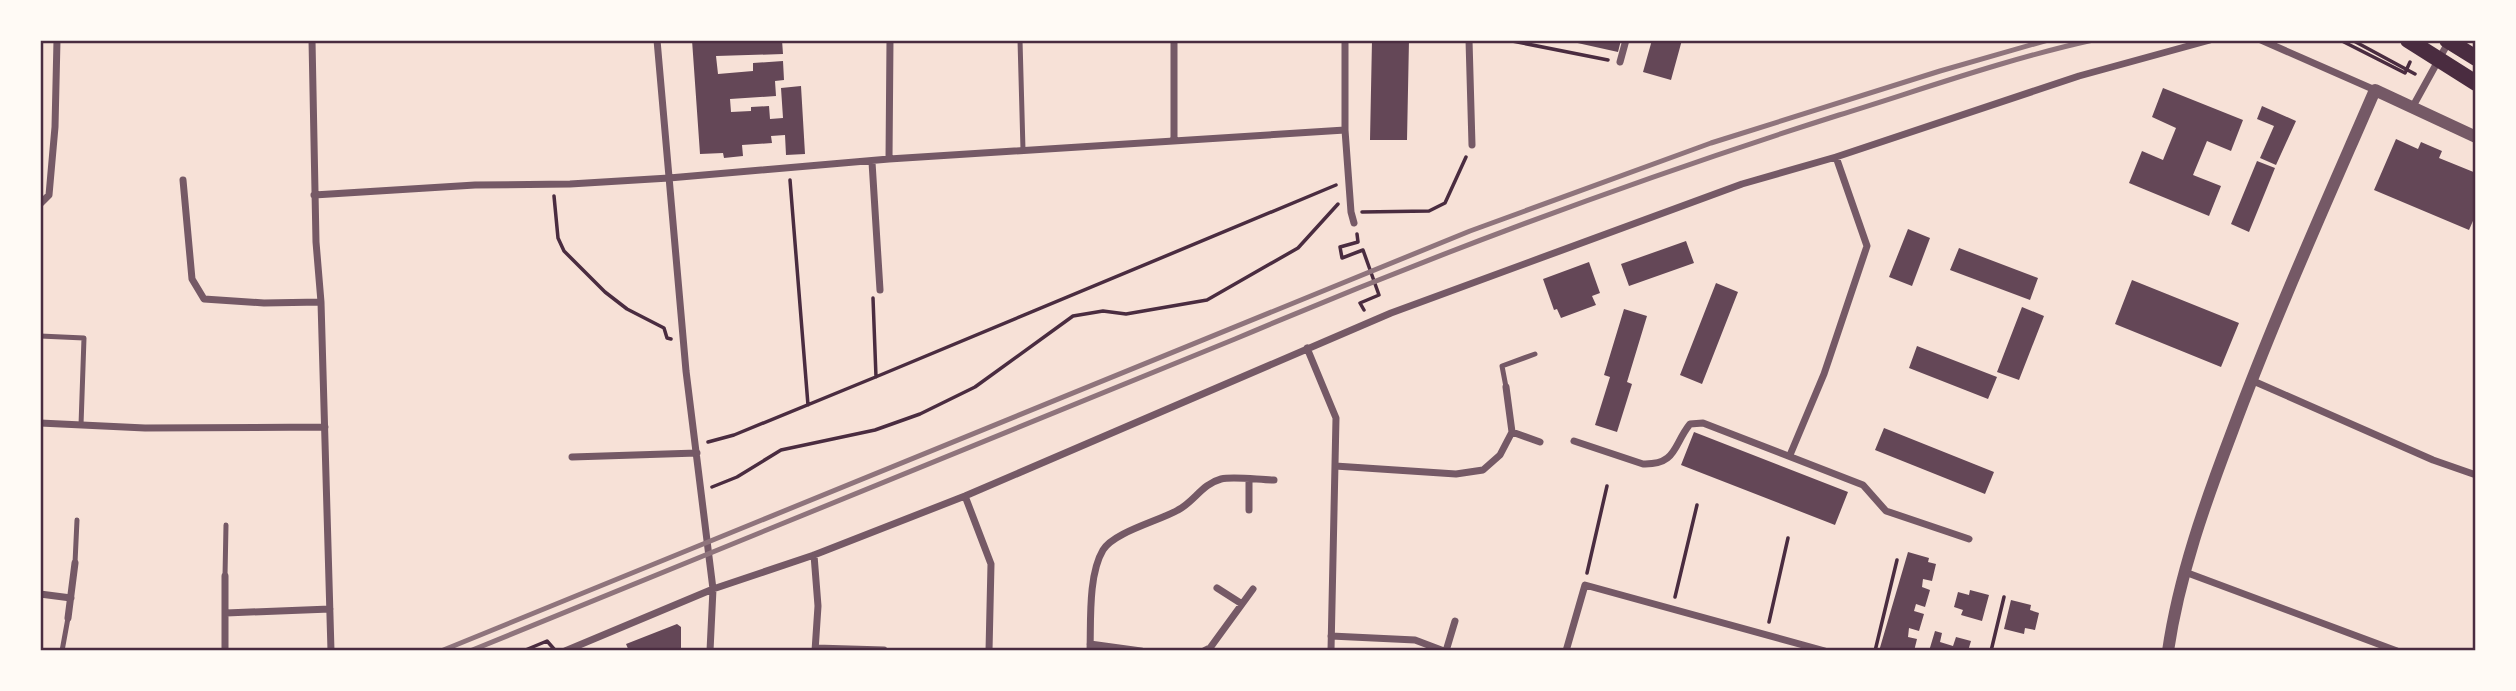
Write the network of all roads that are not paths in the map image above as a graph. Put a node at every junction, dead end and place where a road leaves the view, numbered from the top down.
1 (57, 40) edge
2 (312, 40) edge
3 (657, 40) edge
4 (890, 40) edge
5 (1020, 40) edge
6 (1174, 40) edge
7 (1345, 40) edge
8 (1469, 40) edge
9 (1626, 40) edge
10 (2210, 40) edge
11 (2261, 40) edge
12 (2448, 40) edge
13 (2413, 43) edge
14 (2476, 58) edge
15 (1620, 62) road end
16 (2476, 83) edge
17 (2375, 90) junction
18 (2412, 108) junction
19 (1345, 130) junction
20 (2476, 137) edge
21 (1174, 141) junction
22 (1472, 145) road end
23 (1023, 150) junction
24 (1836, 157) junction
25 (889, 159) junction
26 (872, 162) junction
27 (669, 178) junction
28 (183, 180) dead end
29 (314, 195) junction
30 (40, 204) edge
31 (1354, 223) road end
32 (880, 290) road end
33 (321, 302) junction
34 (40, 336) edge
35 (1307, 348) junction
36 (1535, 354) dead end
37 (2251, 380) junction
38 (1506, 387) joint
39 (40, 423) edge
40 (81, 425) junction
41 (325, 427) junction
42 (1512, 432) junction
43 (1540, 442) dead end
44 (1574, 442) dead end
45 (697, 449) junction
46 (1790, 456) junction
47 (572, 457) dead end
48 (1335, 466) junction
49 (2476, 475) edge
50 (1249, 480) junction
51 (1274, 480) dead end
52 (965, 496) junction
53 (1249, 510) dead end
54 (78, 520) dead end
55 (226, 524) dead end
56 (1969, 539) dead end
57 (814, 555) junction
58 (75, 563) joint
59 (2185, 572) junction
60 (225, 576) joint
61 (1217, 587) dead end
62 (713, 589) junction
63 (1253, 589) dead end
64 (40, 594) edge
65 (71, 598) junction
66 (1242, 604) junction
67 (330, 609) junction
68 (226, 613) junction
69 (68, 618) joint
70 (1455, 621) dead end
71 (1331, 636) junction
72 (1090, 648) edge
73 (816, 649) edge
74 (884, 650) edge
75 (62, 651) edge
76 (225, 651) edge
77 (331, 651) edge
78 (565, 651) edge
79 (710, 651) edge
80 (989, 651) edge
81 (1141, 651) edge
82 (1204, 651) edge
83 (1331, 651) edge
84 (1445, 651) edge
85 (1566, 651) edge
86 (1825, 651) edge
87 (2168, 651) edge
88 (2397, 651) edge

1 - 30 street
2 - 29 street
3 - 27 street
4 - 25 street
5 - 23 lane
6 - 21 street
7 - 19 street
8 - 22 street
9 - 15 street
10 - 24 street
11 - 17 street
12 - 14 main road
12 - 18 street
13 - 16 main road
17 - 18 street
17 - 37 street
18 - 20 street
19 - 21 street
19 - 31 street
21 - 23 street
23 - 25 street
24 - 35 street
24 - 46 street
25 - 26 street
26 - 27 street
26 - 32 street
27 - 29 street
27 - 45 street
28 - 33 street
29 - 33 street
33 - 41 street
34 - 40 lane
35 - 48 street
35 - 52 street
36 - 38 lane
37 - 49 street
37 - 59 street
38 - 42 street
39 - 40 street
40 - 41 street
41 - 67 street
42 - 43 street
42 - 48 street
44 - 46 street
45 - 47 street
45 - 62 street
46 - 56 street
48 - 71 street
50 - 51 street
50 - 53 street
50 - 72 street
52 - 57 street
52 - 80 street
54 - 58 lane
55 - 60 lane
57 - 62 street
57 - 73 street
58 - 65 street
59 - 87 street
59 - 88 street
60 - 68 street
61 - 66 street
62 - 78 street
62 - 79 street
63 - 66 street
64 - 65 street
65 - 69 street
66 - 82 street
67 - 68 street
67 - 77 street
68 - 76 street
69 - 75 lane
70 - 84 street
71 - 83 street
71 - 84 street
72 - 81 street
73 - 74 street
85 - 86 street

